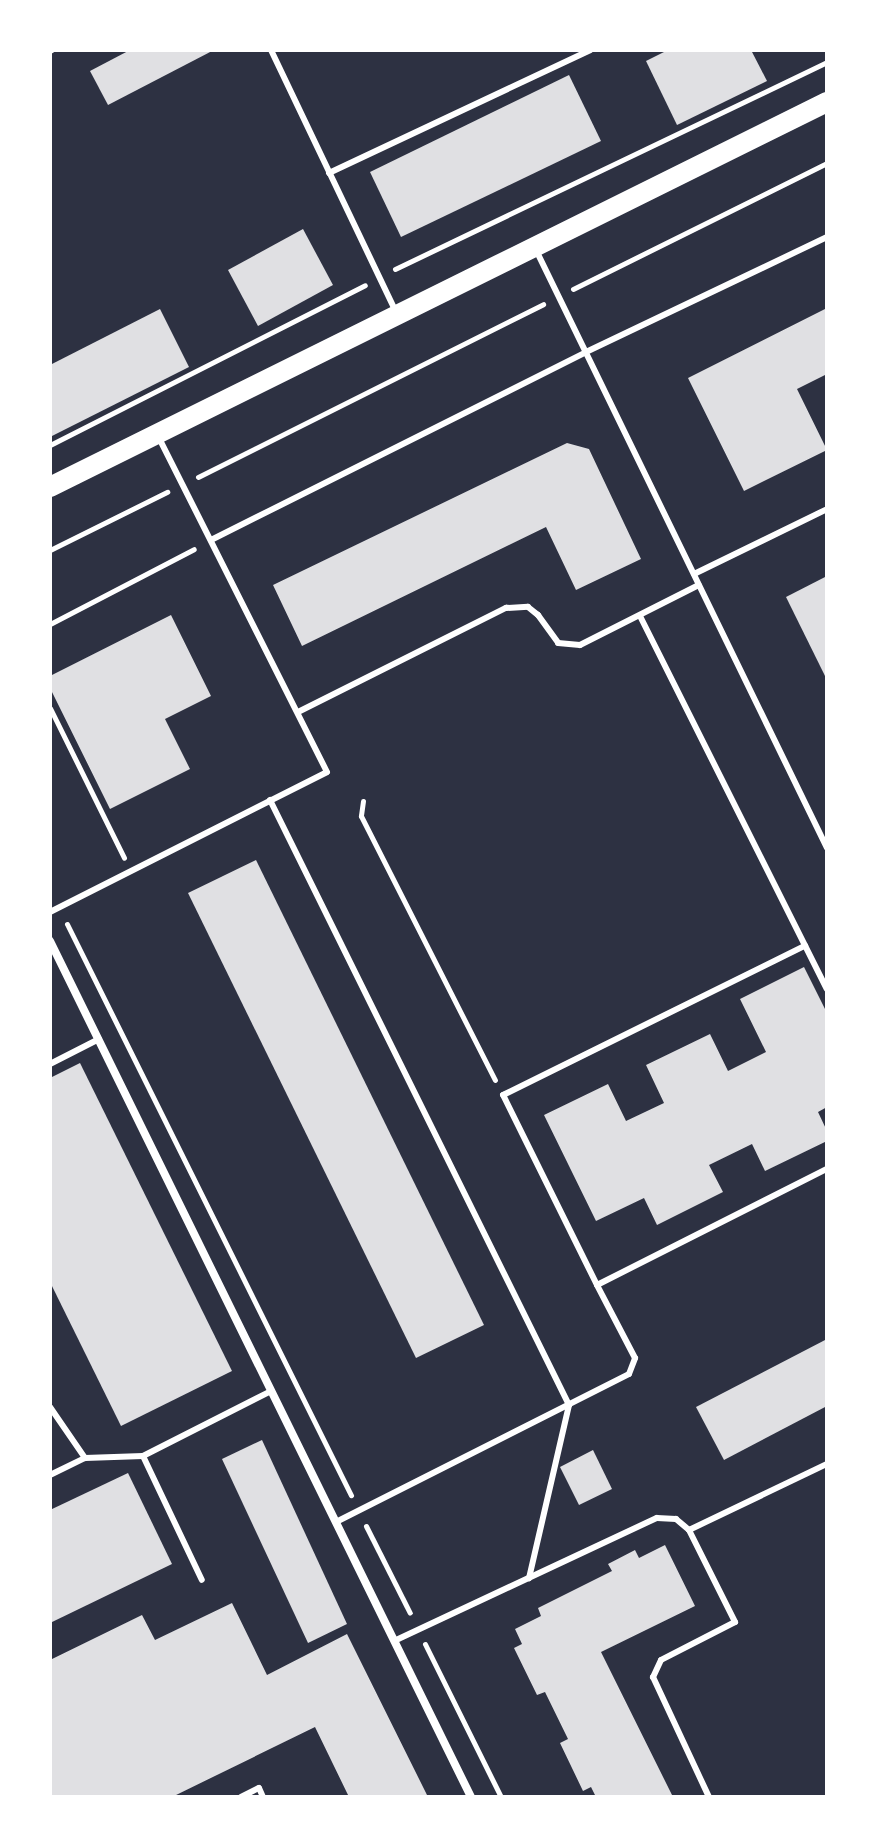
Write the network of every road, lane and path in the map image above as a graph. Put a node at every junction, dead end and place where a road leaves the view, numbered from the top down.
1 (271, 50) edge
2 (590, 50) edge
3 (827, 62) edge
4 (827, 102) edge
5 (827, 163) edge
6 (329, 173) junction
7 (827, 237) edge
8 (534, 247) junction
9 (379, 277) junction
10 (559, 297) junction
11 (398, 315) junction
12 (586, 352) junction
13 (157, 433) junction
14 (50, 445) edge
15 (183, 484) junction
16 (50, 487) edge
17 (827, 509) edge
18 (211, 540) junction
19 (50, 550) edge
20 (694, 574) junction
21 (699, 585) junction
22 (640, 616) junction
23 (50, 624) edge
24 (50, 708) edge
25 (298, 712) junction
26 (270, 800) junction
27 (363, 801) dead end
28 (827, 848) edge
29 (130, 871) junction
30 (59, 907) junction
31 (50, 912) edge
32 (50, 941) edge
33 (805, 946) junction
34 (827, 989) edge
35 (99, 1039) junction
36 (50, 1064) edge
37 (503, 1095) junction
38 (827, 1169) edge
39 (597, 1285) junction
40 (271, 1391) junction
41 (569, 1405) junction
42 (50, 1407) edge
43 (143, 1456) junction
44 (85, 1458) junction
45 (827, 1464) edge
46 (50, 1475) edge
47 (359, 1511) junction
48 (336, 1522) junction
49 (689, 1530) junction
50 (529, 1578) junction
51 (202, 1580) dead end
52 (418, 1630) junction
53 (394, 1641) junction
54 (241, 1797) edge
55 (263, 1797) edge
56 (471, 1797) edge
57 (501, 1797) edge
58 (709, 1797) edge

1 - 6 lane
2 - 6 lane
3 - 9 path
4 - 8 main road
5 - 10 path
6 - 9 lane
7 - 12 lane
8 - 10 lane
8 - 11 main road
9 - 11 lane
9 - 14 path
10 - 12 lane
10 - 15 path
11 - 13 main road
12 - 18 lane
12 - 20 lane
13 - 15 lane
13 - 16 main road
15 - 18 lane
15 - 19 path
17 - 20 lane
18 - 23 path
18 - 25 lane
20 - 21 lane
21 - 22 lane
21 - 28 lane
22 - 25 lane
22 - 33 lane
24 - 29 path
25 - 26 lane
26 - 29 lane
26 - 41 lane
27 - 37 path
29 - 30 lane
30 - 31 lane
30 - 47 path
32 - 35 street
33 - 34 lane
33 - 37 lane
35 - 36 lane
35 - 40 street
37 - 39 lane
38 - 39 lane
39 - 41 lane
40 - 43 lane
40 - 48 street
41 - 47 lane
41 - 50 lane
42 - 44 lane
43 - 44 lane
43 - 51 lane
44 - 46 lane
45 - 49 lane
47 - 48 lane
47 - 52 path
48 - 53 street
49 - 50 lane
49 - 58 lane
50 - 52 lane
52 - 53 lane
52 - 57 path
53 - 56 street
54 - 55 lane

